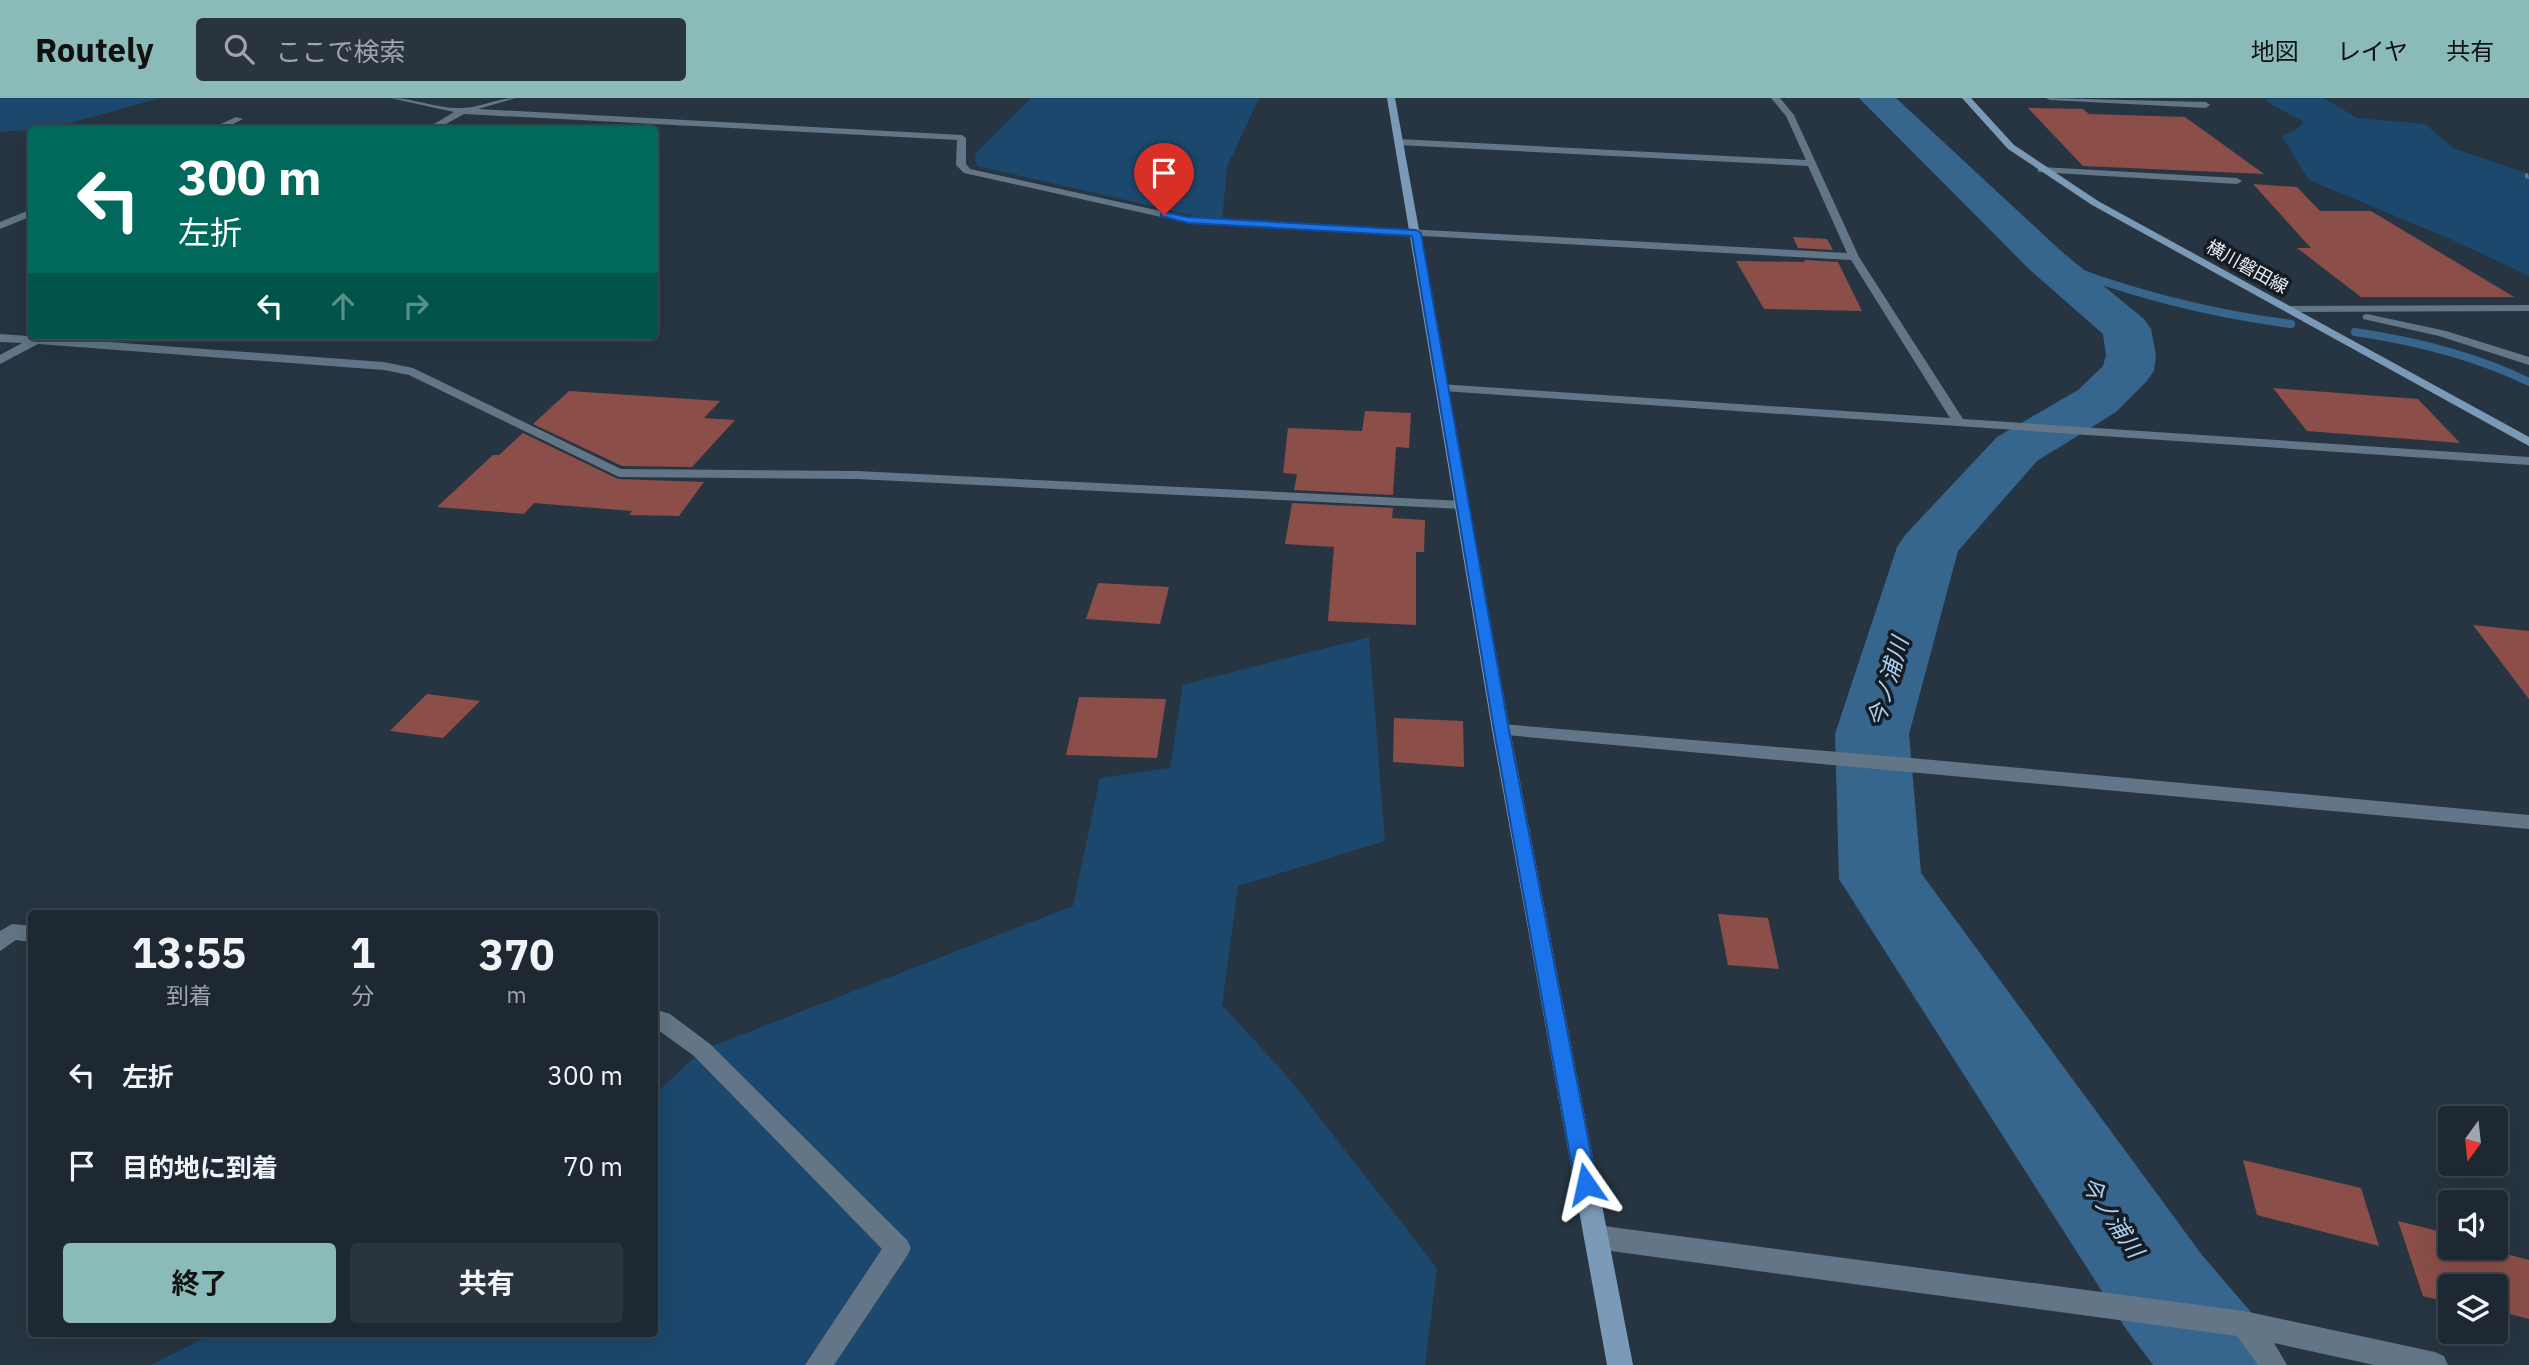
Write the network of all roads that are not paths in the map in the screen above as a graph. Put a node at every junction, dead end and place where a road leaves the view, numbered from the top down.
1 (394, 98) edge
2 (512, 98) edge
3 (1391, 98) edge
4 (1775, 98) edge
5 (1966, 98) edge
6 (2050, 98) edge
7 (2206, 105) dead end
8 (462, 111) junction
9 (239, 119) dead end
10 (222, 126) edge
11 (435, 126) edge
12 (1398, 142) junction
13 (1812, 163) junction
14 (2042, 170) junction
15 (2238, 181) dead end
16 (28, 214) edge
17 (0, 226) edge
18 (1416, 233) junction
19 (1854, 257) junction
20 (2529, 308) edge
21 (2289, 309) junction
22 (2318, 309) junction
23 (0, 338) edge
24 (28, 338) edge
25 (37, 340) edge
26 (66, 340) edge
27 (0, 360) edge
28 (2529, 361) edge
29 (1443, 387) junction
30 (1959, 422) junction
31 (2529, 442) edge
32 (2529, 461) edge
33 (1462, 505) junction
34 (1502, 730) junction
35 (2529, 822) edge
36 (28, 934) edge
37 (0, 943) edge
38 (658, 1019) edge
39 (1595, 1237) junction
40 (2244, 1324) junction
41 (818, 1365) edge
42 (1620, 1365) edge
43 (2274, 1365) edge
44 (2435, 1365) edge

1 - 8 street
2 - 8 street
3 - 12 street
4 - 13 street
5 - 14 street, 横川磐田線
6 - 7 street
8 - 11 street
8 - 18 street
9 - 10 street
12 - 13 street
12 - 18 street
13 - 19 street
14 - 15 street
14 - 21 street, 横川磐田線
16 - 17 street
18 - 19 street
18 - 29 street
19 - 30 street
20 - 22 street
21 - 22 street
21 - 31 street, 横川磐田線
22 - 28 street
23 - 24 street
25 - 27 street
26 - 33 street
29 - 30 street
29 - 33 street
30 - 32 street
33 - 34 street
34 - 35 street
34 - 39 street
36 - 37 street
38 - 41 street
39 - 40 street
39 - 42 street
40 - 43 street
40 - 44 street

